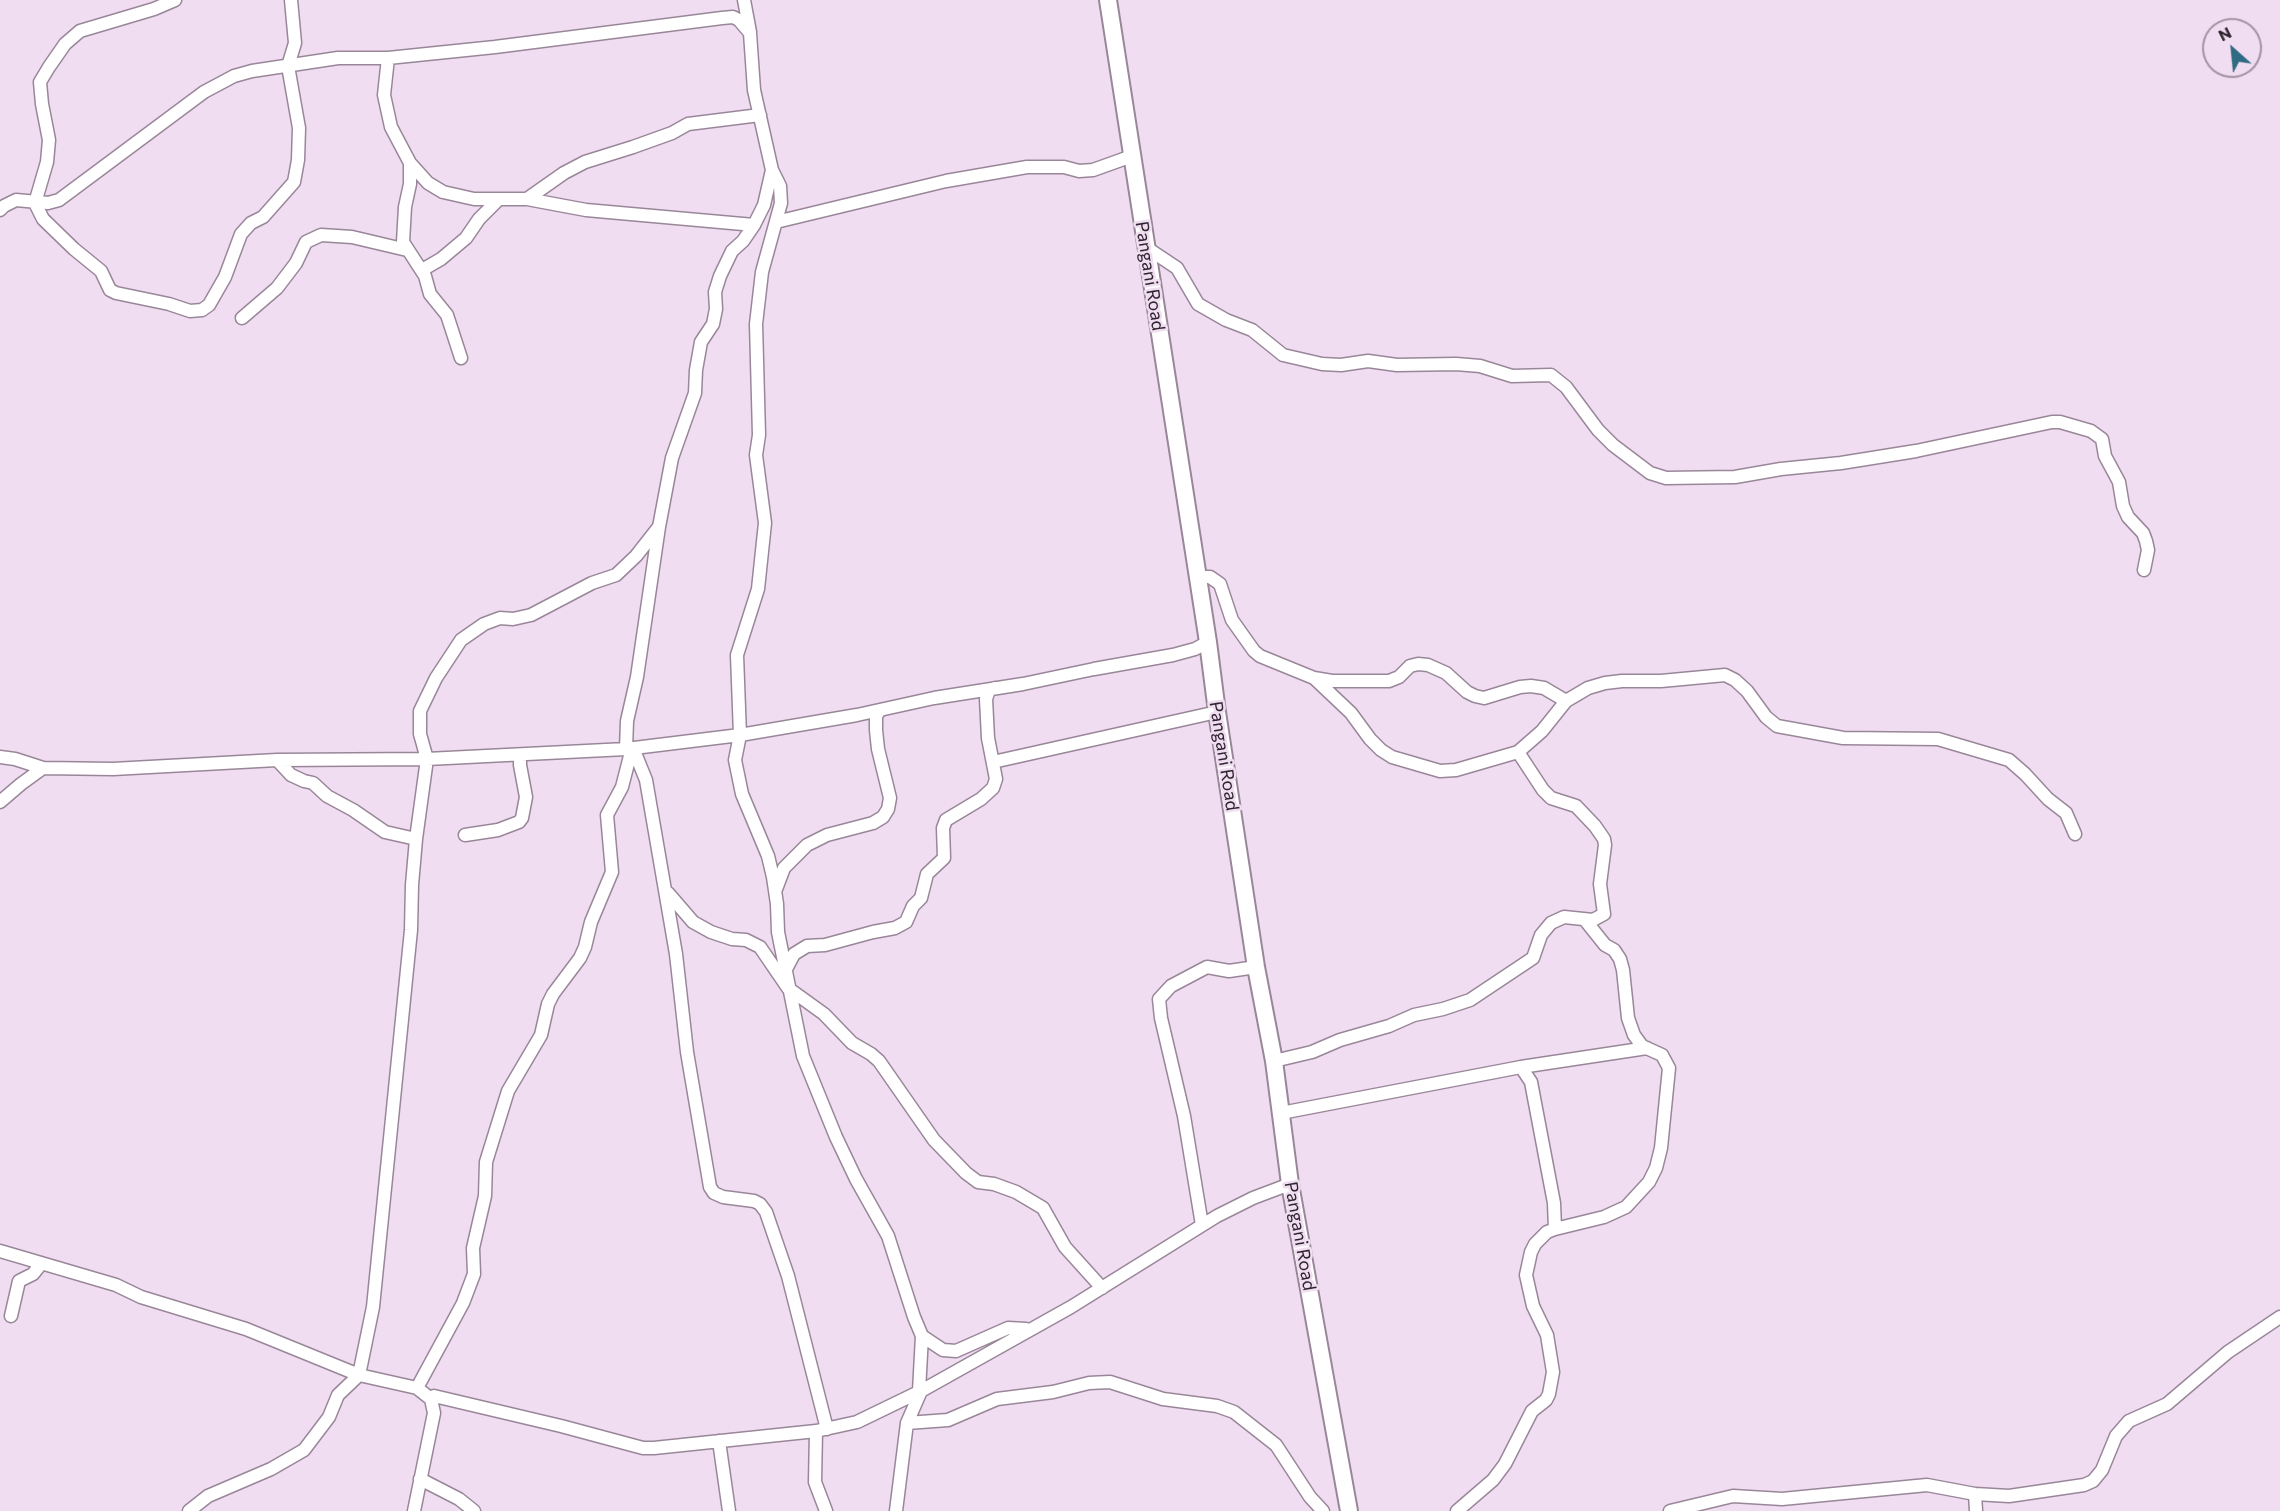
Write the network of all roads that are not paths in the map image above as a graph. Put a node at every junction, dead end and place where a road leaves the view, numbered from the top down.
1 (175, 0) edge
2 (291, 0) edge
3 (1108, 0) edge
4 (748, 2) edge
5 (750, 33) junction
6 (388, 58) junction
7 (288, 66) junction
8 (760, 115) junction
9 (1132, 156) junction
10 (410, 163) junction
11 (772, 170) junction
12 (499, 199) junction
13 (527, 199) junction
14 (35, 203) junction
15 (0, 210) edge
16 (776, 222) junction
17 (754, 225) junction
18 (1147, 248) junction
19 (406, 250) junction
20 (422, 270) junction
21 (242, 318) dead end
22 (461, 358) dead end
23 (659, 527) junction
24 (2144, 570) dead end
25 (1197, 577) junction
26 (1208, 642) junction
27 (1314, 678) junction
28 (995, 688) junction
29 (1566, 701) junction
30 (880, 710) junction
31 (1217, 712) junction
32 (740, 735) junction
33 (630, 748) junction
34 (1518, 752) junction
35 (520, 755) junction
36 (0, 757) edge
37 (427, 759) junction
38 (277, 760) junction
39 (993, 762) junction
40 (43, 768) junction
41 (0, 802) edge
42 (2074, 834) dead end
43 (465, 835) dead end
44 (416, 839) junction
45 (665, 889) junction
46 (776, 891) junction
47 (1585, 920) junction
48 (1256, 967) junction
49 (785, 971) junction
50 (788, 988) junction
51 (1647, 1048) junction
52 (1274, 1061) junction
53 (1521, 1067) junction
54 (1281, 1113) junction
55 (1290, 1184) junction
56 (1202, 1225) junction
57 (1555, 1229) junction
58 (0, 1251) edge
59 (41, 1264) junction
60 (1102, 1288) junction
61 (11, 1316) dead end
62 (2280, 1317) edge
63 (1029, 1329) junction
64 (922, 1336) junction
65 (359, 1375) junction
66 (417, 1388) junction
67 (920, 1391) junction
68 (431, 1399) junction
69 (907, 1423) junction
70 (822, 1430) junction
71 (718, 1441) junction
72 (420, 1479) junction
73 (1976, 1494) junction
74 (417, 1507) edge
75 (1348, 1509) edge
76 (189, 1511) edge
77 (474, 1511) edge
78 (729, 1511) edge
79 (826, 1511) edge
80 (896, 1511) edge
81 (1323, 1511) edge
82 (1456, 1511) edge
83 (1670, 1511) edge
84 (1976, 1511) edge

1 - 14 street
2 - 7 street
3 - 9 main road, Pangani Road
4 - 5 street
5 - 6 street
5 - 8 street
6 - 7 street
6 - 10 street
7 - 14 street
7 - 14 street
8 - 11 street
8 - 13 street
9 - 16 street
9 - 18 main road, Pangani Road
10 - 12 street
10 - 19 street
11 - 16 street
11 - 17 street
12 - 13 street
12 - 20 street
13 - 17 street
14 - 15 street
16 - 32 street
17 - 23 street
18 - 24 street
18 - 25 main road, Pangani Road
19 - 20 street
19 - 21 street
20 - 22 street
23 - 33 street
23 - 37 street
25 - 26 main road, Pangani Road
25 - 27 street
26 - 28 street
26 - 31 main road, Pangani Road
27 - 29 street
27 - 34 street
28 - 30 street
28 - 39 street
29 - 34 street
29 - 42 street
30 - 32 street
30 - 46 street
31 - 39 street
31 - 48 main road, Pangani Road
32 - 33 street
32 - 46 street
33 - 35 street
33 - 45 street
33 - 66 street
34 - 47 street
35 - 37 street
35 - 43 street
36 - 40 street
37 - 38 street
37 - 44 street
38 - 40 street
38 - 44 street
39 - 49 street
40 - 41 street
44 - 65 street
45 - 50 street
45 - 70 street
46 - 49 street
47 - 51 street
47 - 52 street
48 - 52 main road, Pangani Road
48 - 56 street
49 - 50 street
50 - 60 street
50 - 64 street
51 - 53 street
51 - 57 street
52 - 54 main road, Pangani Road
53 - 54 street
53 - 57 street
54 - 55 main road, Pangani Road
55 - 56 street
55 - 75 main road, Pangani Road
56 - 60 street
57 - 82 street
58 - 59 street
59 - 61 street
59 - 65 street
60 - 63 street
62 - 73 street
63 - 64 street
63 - 67 street
64 - 67 street
65 - 66 street
65 - 76 street
66 - 68 street
67 - 69 street
67 - 70 street
68 - 71 street
68 - 72 street
69 - 80 street
69 - 81 street
70 - 71 street
70 - 79 street
71 - 78 street
72 - 74 street
72 - 77 street
73 - 83 street
73 - 84 street

